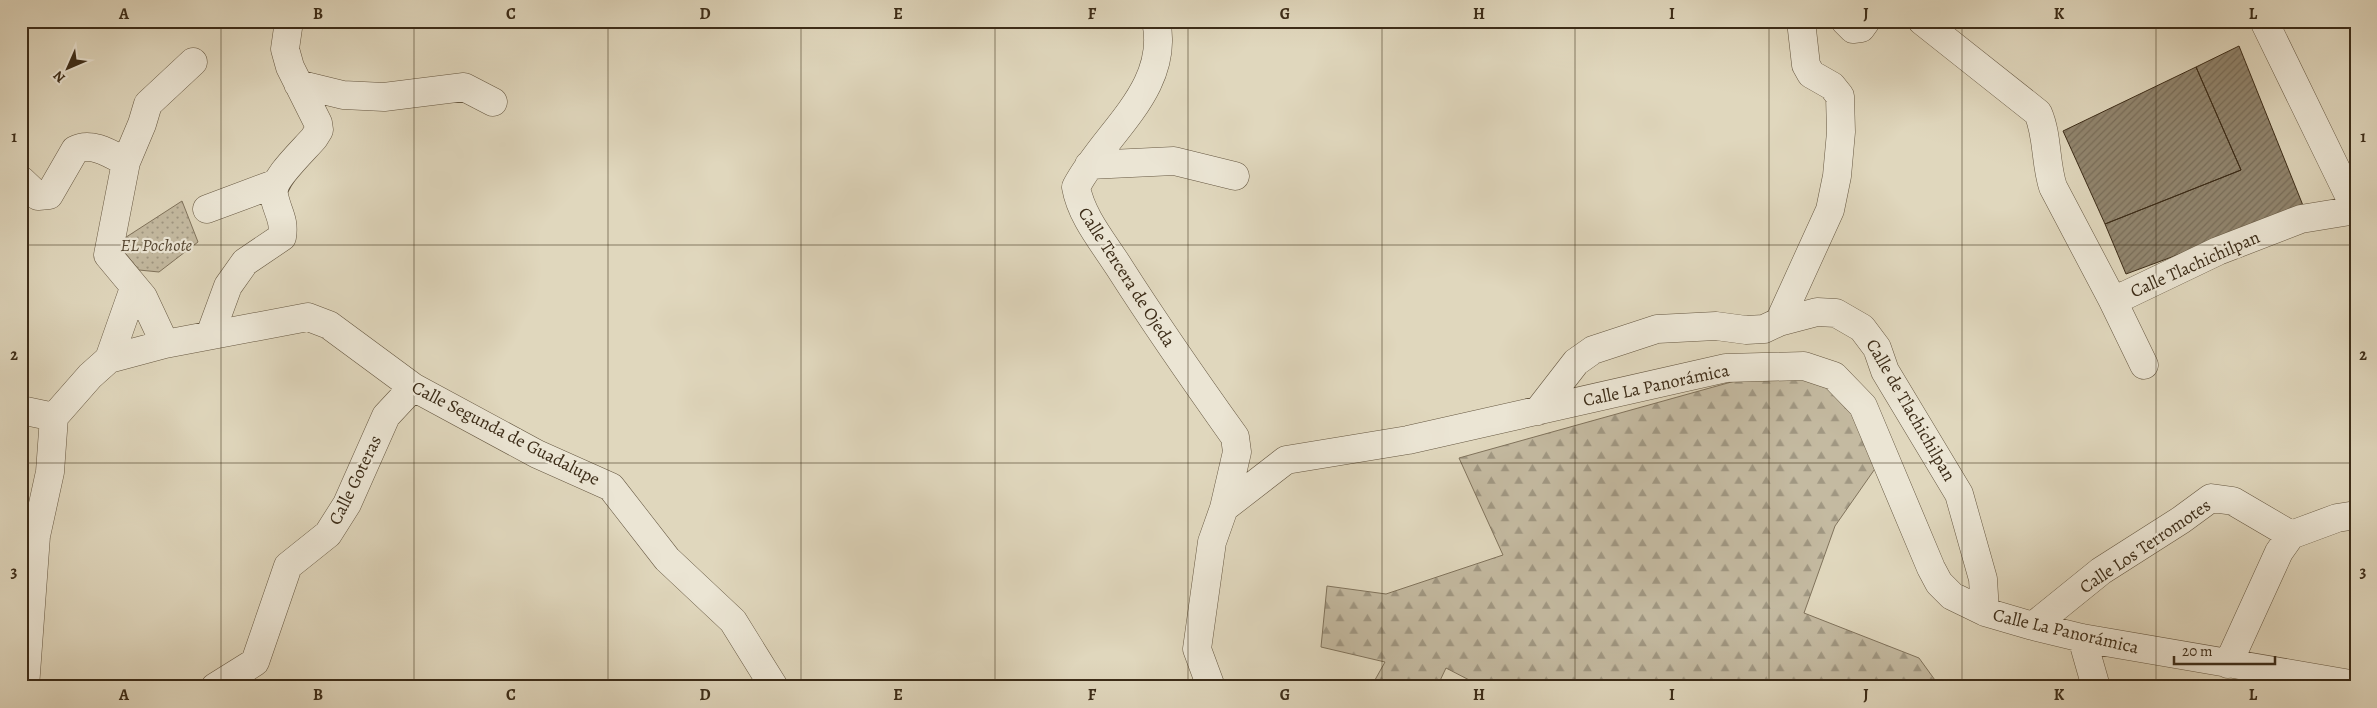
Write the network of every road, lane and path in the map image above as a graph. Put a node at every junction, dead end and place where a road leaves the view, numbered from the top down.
1 (289, 21) edge
2 (1156, 21) edge
3 (1801, 21) edge
4 (1845, 21) edge
5 (1866, 21) edge
6 (1922, 21) edge
7 (2264, 21) edge
8 (193, 62) dead end
9 (298, 84) junction
10 (493, 102) dead end
11 (126, 162) junction
12 (1089, 165) junction
13 (1235, 176) dead end
14 (21, 180) edge
15 (274, 184) junction
16 (207, 209) dead end
17 (2356, 210) edge
18 (134, 288) junction
19 (2112, 298) junction
20 (1779, 322) junction
21 (210, 335) junction
22 (166, 344) junction
23 (109, 359) junction
24 (376, 359) junction
25 (2144, 366) dead end
26 (413, 387) junction
27 (21, 410) edge
28 (1538, 411) junction
29 (386, 416) junction
30 (54, 417) junction
31 (1224, 508) junction
32 (2356, 516) edge
33 (2291, 534) junction
34 (29, 535) edge
35 (1985, 612) junction
36 (2033, 626) junction
37 (2082, 638) junction
38 (2228, 664) junction
39 (2356, 685) edge
40 (25, 687) edge
41 (215, 687) edge
42 (774, 687) edge
43 (1211, 687) edge
44 (2096, 687) edge

1 - 9 street
2 - 12 street, Calle Tercera de Ojeda
3 - 20 street
4 - 5 street
6 - 19 street, Calle Tlachichilpan
7 - 17 street
8 - 11 street
9 - 10 street
9 - 15 street
11 - 14 street
11 - 18 street
12 - 13 street
12 - 31 street, Calle Tercera de Ojeda
15 - 16 street
15 - 21 street
17 - 19 street, Calle Tlachichilpan
18 - 22 street
18 - 23 street
19 - 25 street
20 - 28 street, Calle de Tlachichilpan
20 - 35 street, Calle de Tlachichilpan
21 - 22 street, Calle Segunda de Guadalupe
21 - 24 street, Calle Segunda de Guadalupe
22 - 23 street, Calle Segunda de Guadalupe
23 - 30 street
24 - 26 street, Calle Segunda de Guadalupe
24 - 29 street
26 - 29 street, Calle Goteras
26 - 42 street, Calle Segunda de Guadalupe
27 - 30 street
28 - 31 street, Calle La Panorámica
28 - 35 street, Calle La Panorámica
29 - 41 street, Calle Goteras
30 - 34 street
31 - 43 street
32 - 33 street
33 - 36 street, Calle Los Terromotes
33 - 38 street
34 - 40 street
35 - 36 street, Calle La Panorámica
36 - 37 street, Calle La Panorámica
37 - 38 street, Calle La Panorámica
37 - 44 street
38 - 39 street, Calle La Panorámica

